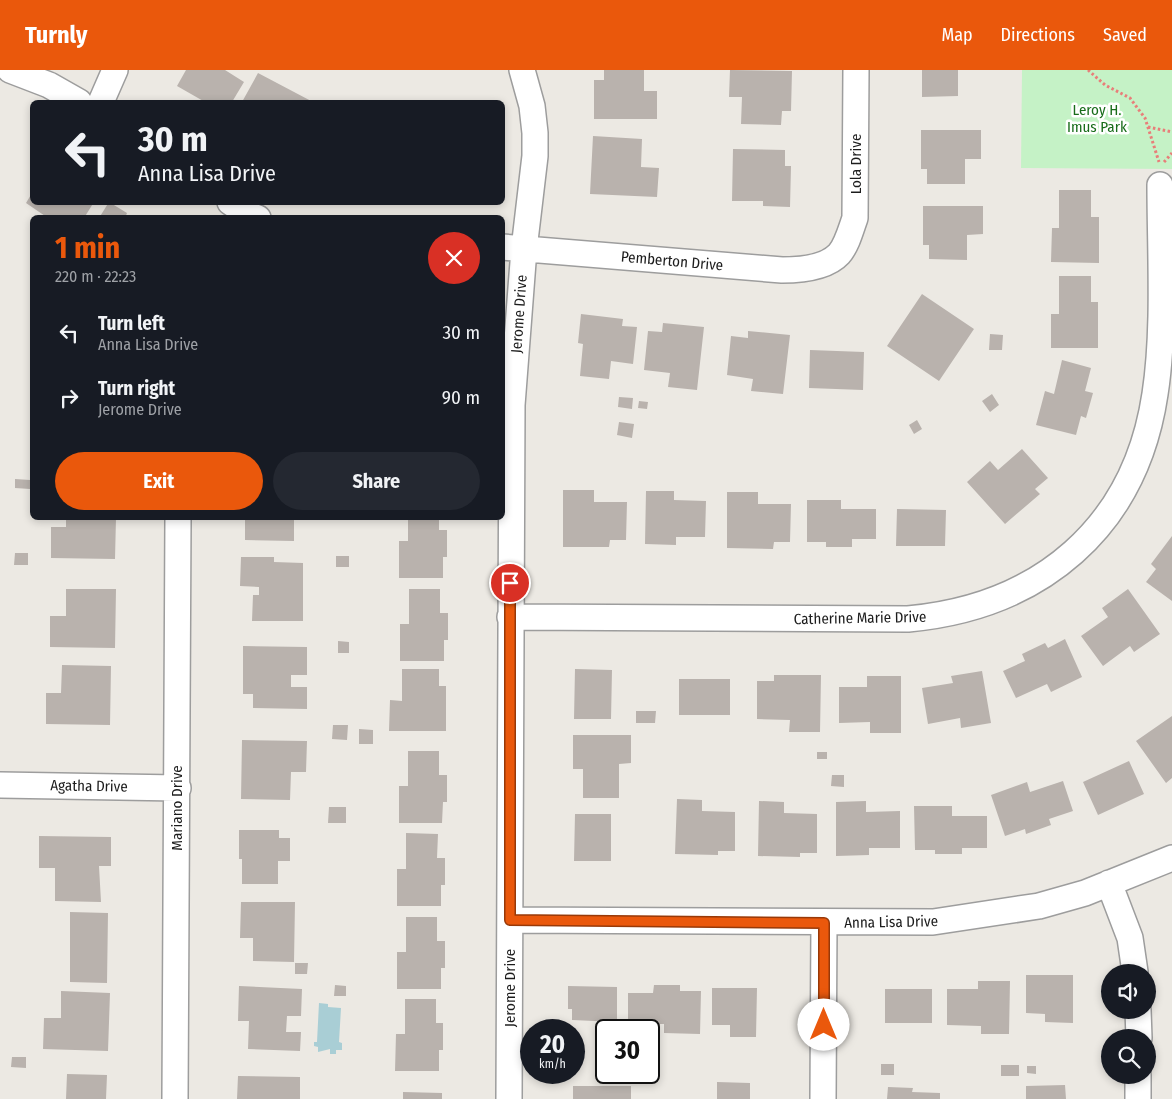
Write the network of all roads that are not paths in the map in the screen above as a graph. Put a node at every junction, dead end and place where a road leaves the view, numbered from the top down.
1 (10, 70) edge
2 (115, 70) edge
3 (522, 70) edge
4 (856, 70) edge
5 (75, 100) edge
6 (101, 100) edge
7 (1160, 185) dead end
8 (513, 248) edge
9 (839, 255) joint
10 (1166, 327) edge
11 (178, 520) edge
12 (510, 617) junction
13 (0, 785) edge
14 (178, 788) junction
15 (1172, 858) edge
16 (1110, 883) junction
17 (510, 920) junction
18 (824, 923) junction
19 (1135, 964) edge
20 (1138, 1084) edge
21 (175, 1099) edge
22 (509, 1099) edge
23 (823, 1099) edge
24 (1138, 1099) edge

1 - 5 street
2 - 6 street
3 - 8 street, Jerome Drive
4 - 9 street, Lola Drive
7 - 10 street, Catherine Marie Drive
8 - 9 street, Pemberton Drive
8 - 12 street, Jerome Drive
10 - 12 street, Catherine Marie Drive
11 - 14 street, Mariano Drive
12 - 17 street, Jerome Drive
13 - 14 street, Agatha Drive
14 - 21 street, Mariano Drive
15 - 16 street, Anna Lisa Drive
16 - 18 street, Anna Lisa Drive
16 - 19 street
17 - 18 street, Anna Lisa Drive
17 - 22 street, Jerome Drive
18 - 23 street
20 - 24 street

